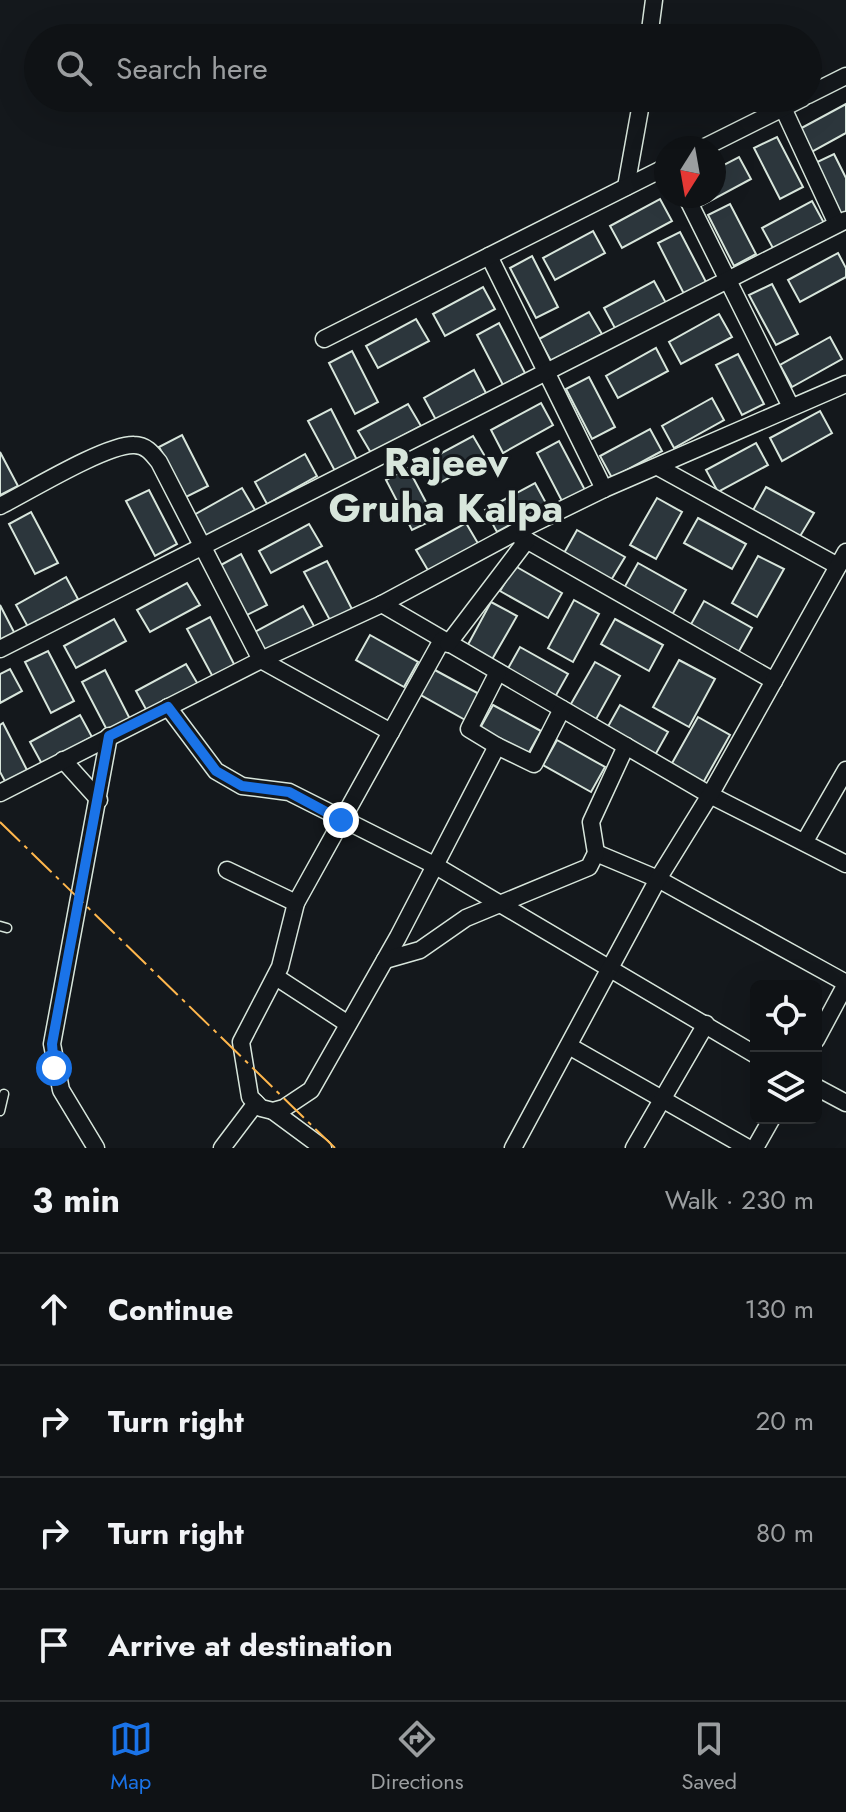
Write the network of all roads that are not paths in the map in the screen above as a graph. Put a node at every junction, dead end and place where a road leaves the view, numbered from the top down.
1 (654, 0) edge
2 (651, 24) edge
3 (846, 76) edge
4 (822, 88) edge
5 (639, 112) edge
6 (775, 112) edge
7 (785, 112) edge
8 (726, 136) edge
9 (654, 173) edge
10 (626, 187) junction
11 (692, 208) edge
12 (842, 222) edge
13 (489, 256) junction
14 (727, 279) junction
15 (324, 339) dead end
16 (545, 370) junction
17 (844, 389) edge
18 (791, 407) junction
19 (658, 467) junction
20 (604, 489) junction
21 (0, 506) edge
22 (521, 536) junction
23 (204, 548) junction
24 (842, 559) edge
25 (382, 604) junction
26 (445, 642) junction
27 (0, 649) edge
28 (261, 660) junction
29 (498, 672) junction
30 (774, 681) junction
31 (168, 707) junction
32 (562, 709) junction
33 (391, 732) junction
34 (109, 736) junction
35 (497, 746) junction
36 (626, 746) junction
37 (63, 760) junction
38 (846, 770) edge
39 (0, 793) edge
40 (710, 795) junction
41 (99, 800) junction
42 (341, 820) junction
43 (805, 841) junction
44 (596, 853) junction
45 (846, 864) edge
46 (436, 866) junction
47 (227, 870) dead end
48 (658, 879) junction
49 (502, 902) junction
50 (296, 903) junction
51 (385, 960) junction
52 (612, 968) junction
53 (276, 977) junction
54 (846, 983) edge
55 (348, 1024) junction
56 (706, 1024) junction
57 (822, 1029) edge
58 (569, 1046) junction
59 (751, 1052) edge
60 (822, 1090) edge
61 (4, 1094) dead end
62 (663, 1099) junction
63 (256, 1103) junction
64 (846, 1103) edge
65 (0, 1111) edge
66 (273, 1111) junction
67 (769, 1124) edge
68 (96, 1148) edge
69 (222, 1148) edge
70 (323, 1148) edge
71 (513, 1148) edge
72 (634, 1148) edge
73 (748, 1148) edge
74 (755, 1148) edge

1 - 2 street
3 - 4 street
5 - 10 street
6 - 8 street
7 - 12 street
9 - 10 street
10 - 13 street
11 - 14 street
12 - 14 street
13 - 15 street
13 - 16 street
14 - 16 street
14 - 18 street
16 - 20 street
16 - 23 street
17 - 18 street
18 - 19 street
19 - 20 street
19 - 24 street
20 - 22 street
21 - 23 street
22 - 25 street
22 - 26 street
22 - 30 street
23 - 27 street
23 - 28 street
24 - 30 street
25 - 26 street
25 - 28 street
26 - 29 street
26 - 33 street
28 - 31 street
28 - 33 street
29 - 32 street
29 - 35 street
30 - 40 street
31 - 34 street
31 - 42 street
32 - 35 street
32 - 36 street
33 - 42 street
34 - 37 street
34 - 41 street
35 - 46 street
36 - 40 street
36 - 44 street
37 - 39 street
37 - 41 street
38 - 43 street
40 - 43 street
40 - 48 street
41 - 68 street
42 - 46 street
42 - 50 street
43 - 45 street
44 - 48 street
44 - 49 street
46 - 49 street
46 - 51 street
47 - 50 street
48 - 52 street
48 - 54 street
49 - 51 street
49 - 52 street
50 - 53 street
51 - 55 street
52 - 56 street
52 - 58 street
53 - 55 street
53 - 63 street
54 - 57 street
55 - 66 street
56 - 59 street
56 - 62 street
58 - 62 street
58 - 71 street
60 - 64 street
61 - 65 lane
62 - 72 street
62 - 73 street
63 - 66 street
63 - 69 street
66 - 70 street
67 - 74 street

